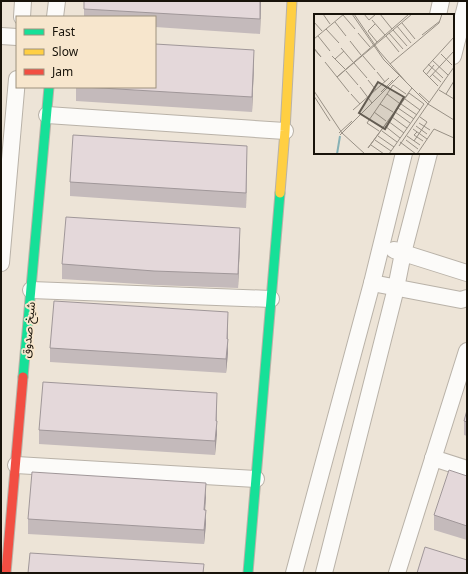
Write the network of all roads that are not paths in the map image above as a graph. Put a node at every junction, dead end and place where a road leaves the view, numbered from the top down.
1 (23, 1) edge
2 (57, 1) edge
3 (292, 1) edge
4 (441, 1) edge
5 (467, 1) edge
6 (438, 14) edge
7 (22, 16) edge
8 (55, 16) edge
9 (1, 36) edge
10 (16, 37) edge
11 (454, 52) edge
12 (16, 84) edge
13 (49, 88) edge
14 (47, 114) junction
15 (7, 128) edge
16 (284, 131) junction
17 (404, 154) edge
18 (428, 154) edge
19 (3, 209) edge
20 (382, 246) junction
21 (403, 253) junction
22 (1, 263) edge
23 (467, 273) edge
24 (372, 283) junction
25 (396, 288) junction
26 (31, 290) junction
27 (467, 298) edge
28 (271, 299) junction
29 (467, 351) edge
30 (433, 458) junction
31 (16, 465) junction
32 (467, 469) edge
33 (256, 479) junction
34 (6, 573) edge
35 (248, 573) edge
36 (294, 573) edge
37 (324, 573) edge
38 (396, 573) edge

1 - 7 street
2 - 8 street
3 - 16 street
4 - 6 street
5 - 11 street
9 - 10 street
12 - 15 street
13 - 14 street, شیخ صدوق
14 - 16 street
14 - 26 street, شیخ صدوق
15 - 19 street
16 - 28 street
17 - 20 street
18 - 21 street
19 - 22 street
20 - 21 street
20 - 24 street
21 - 23 street
21 - 25 street
24 - 25 street
24 - 36 street
25 - 27 street
25 - 37 street
26 - 28 street
26 - 31 street, شیخ صدوق
28 - 33 street
29 - 30 street
30 - 32 street
30 - 38 street
31 - 33 street
31 - 34 street, شیخ صدوق
33 - 35 street

